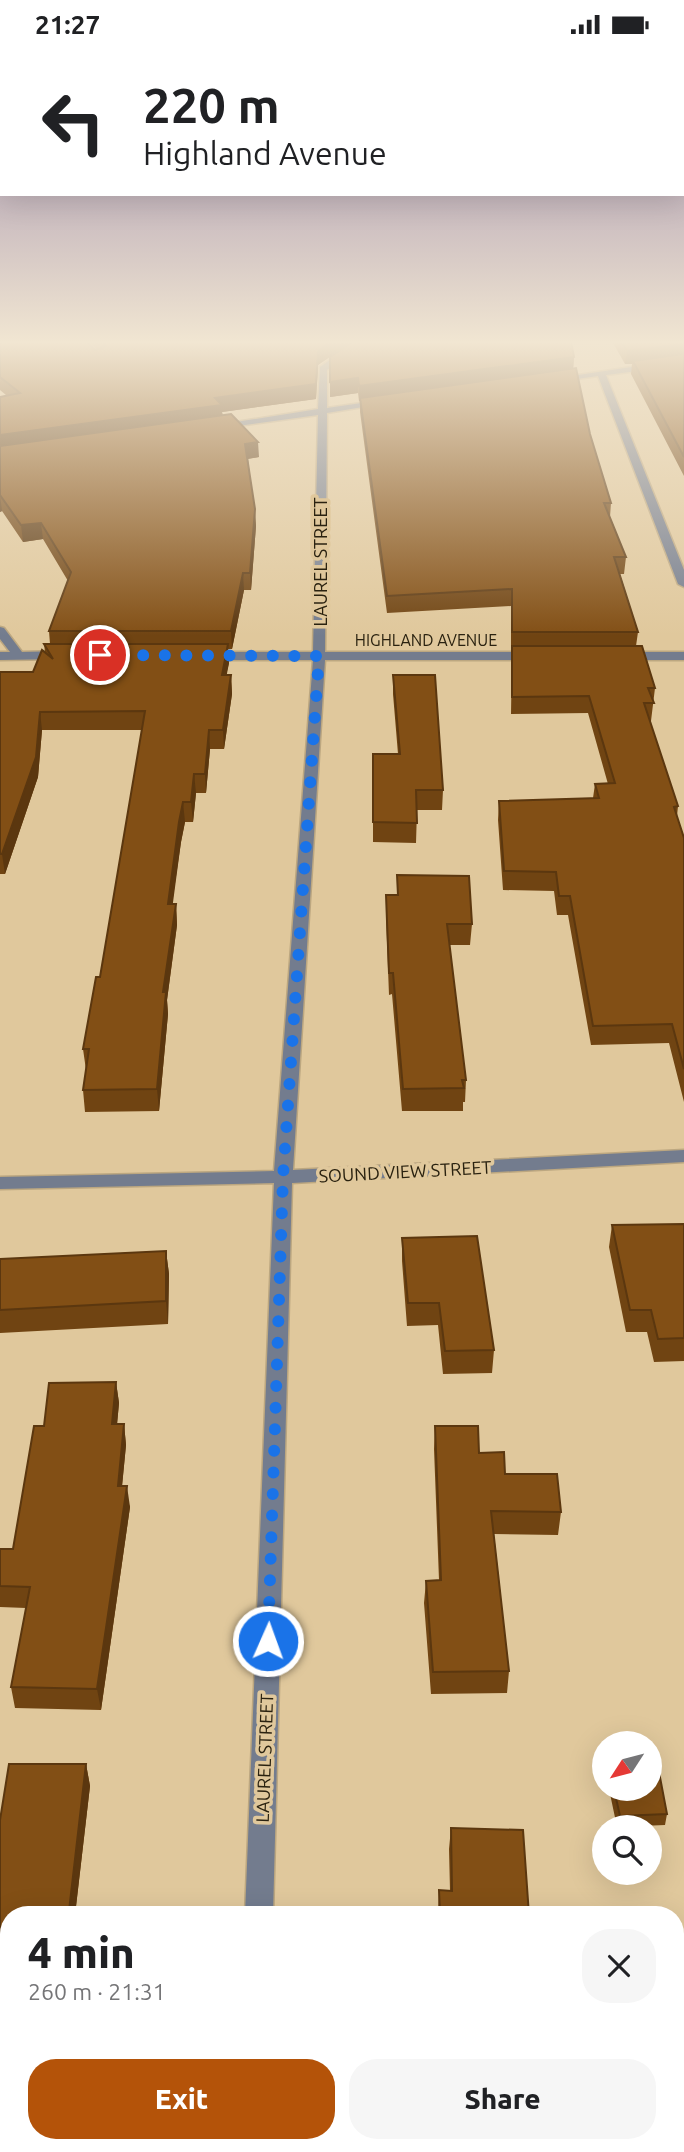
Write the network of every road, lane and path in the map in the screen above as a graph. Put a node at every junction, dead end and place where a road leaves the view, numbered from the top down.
1 (321, 439) edge
2 (627, 439) edge
3 (684, 584) edge
4 (0, 631) edge
5 (18, 655) junction
6 (73, 655) edge
7 (0, 656) edge
8 (196, 656) edge
9 (319, 656) junction
10 (547, 656) edge
11 (601, 656) edge
12 (684, 656) edge
13 (684, 1156) edge
14 (283, 1177) junction
15 (0, 1183) edge
16 (259, 1906) edge

1 - 9 street, LAUREL STREET
2 - 3 street
4 - 5 street
5 - 6 street
5 - 7 street
8 - 9 street, HIGHLAND AVENUE
9 - 10 street, HIGHLAND AVENUE
9 - 14 street, LAUREL STREET
11 - 12 street
13 - 14 street, SOUND VIEW STREET
14 - 15 street, SOUND VIEW STREET
14 - 16 street, LAUREL STREET

